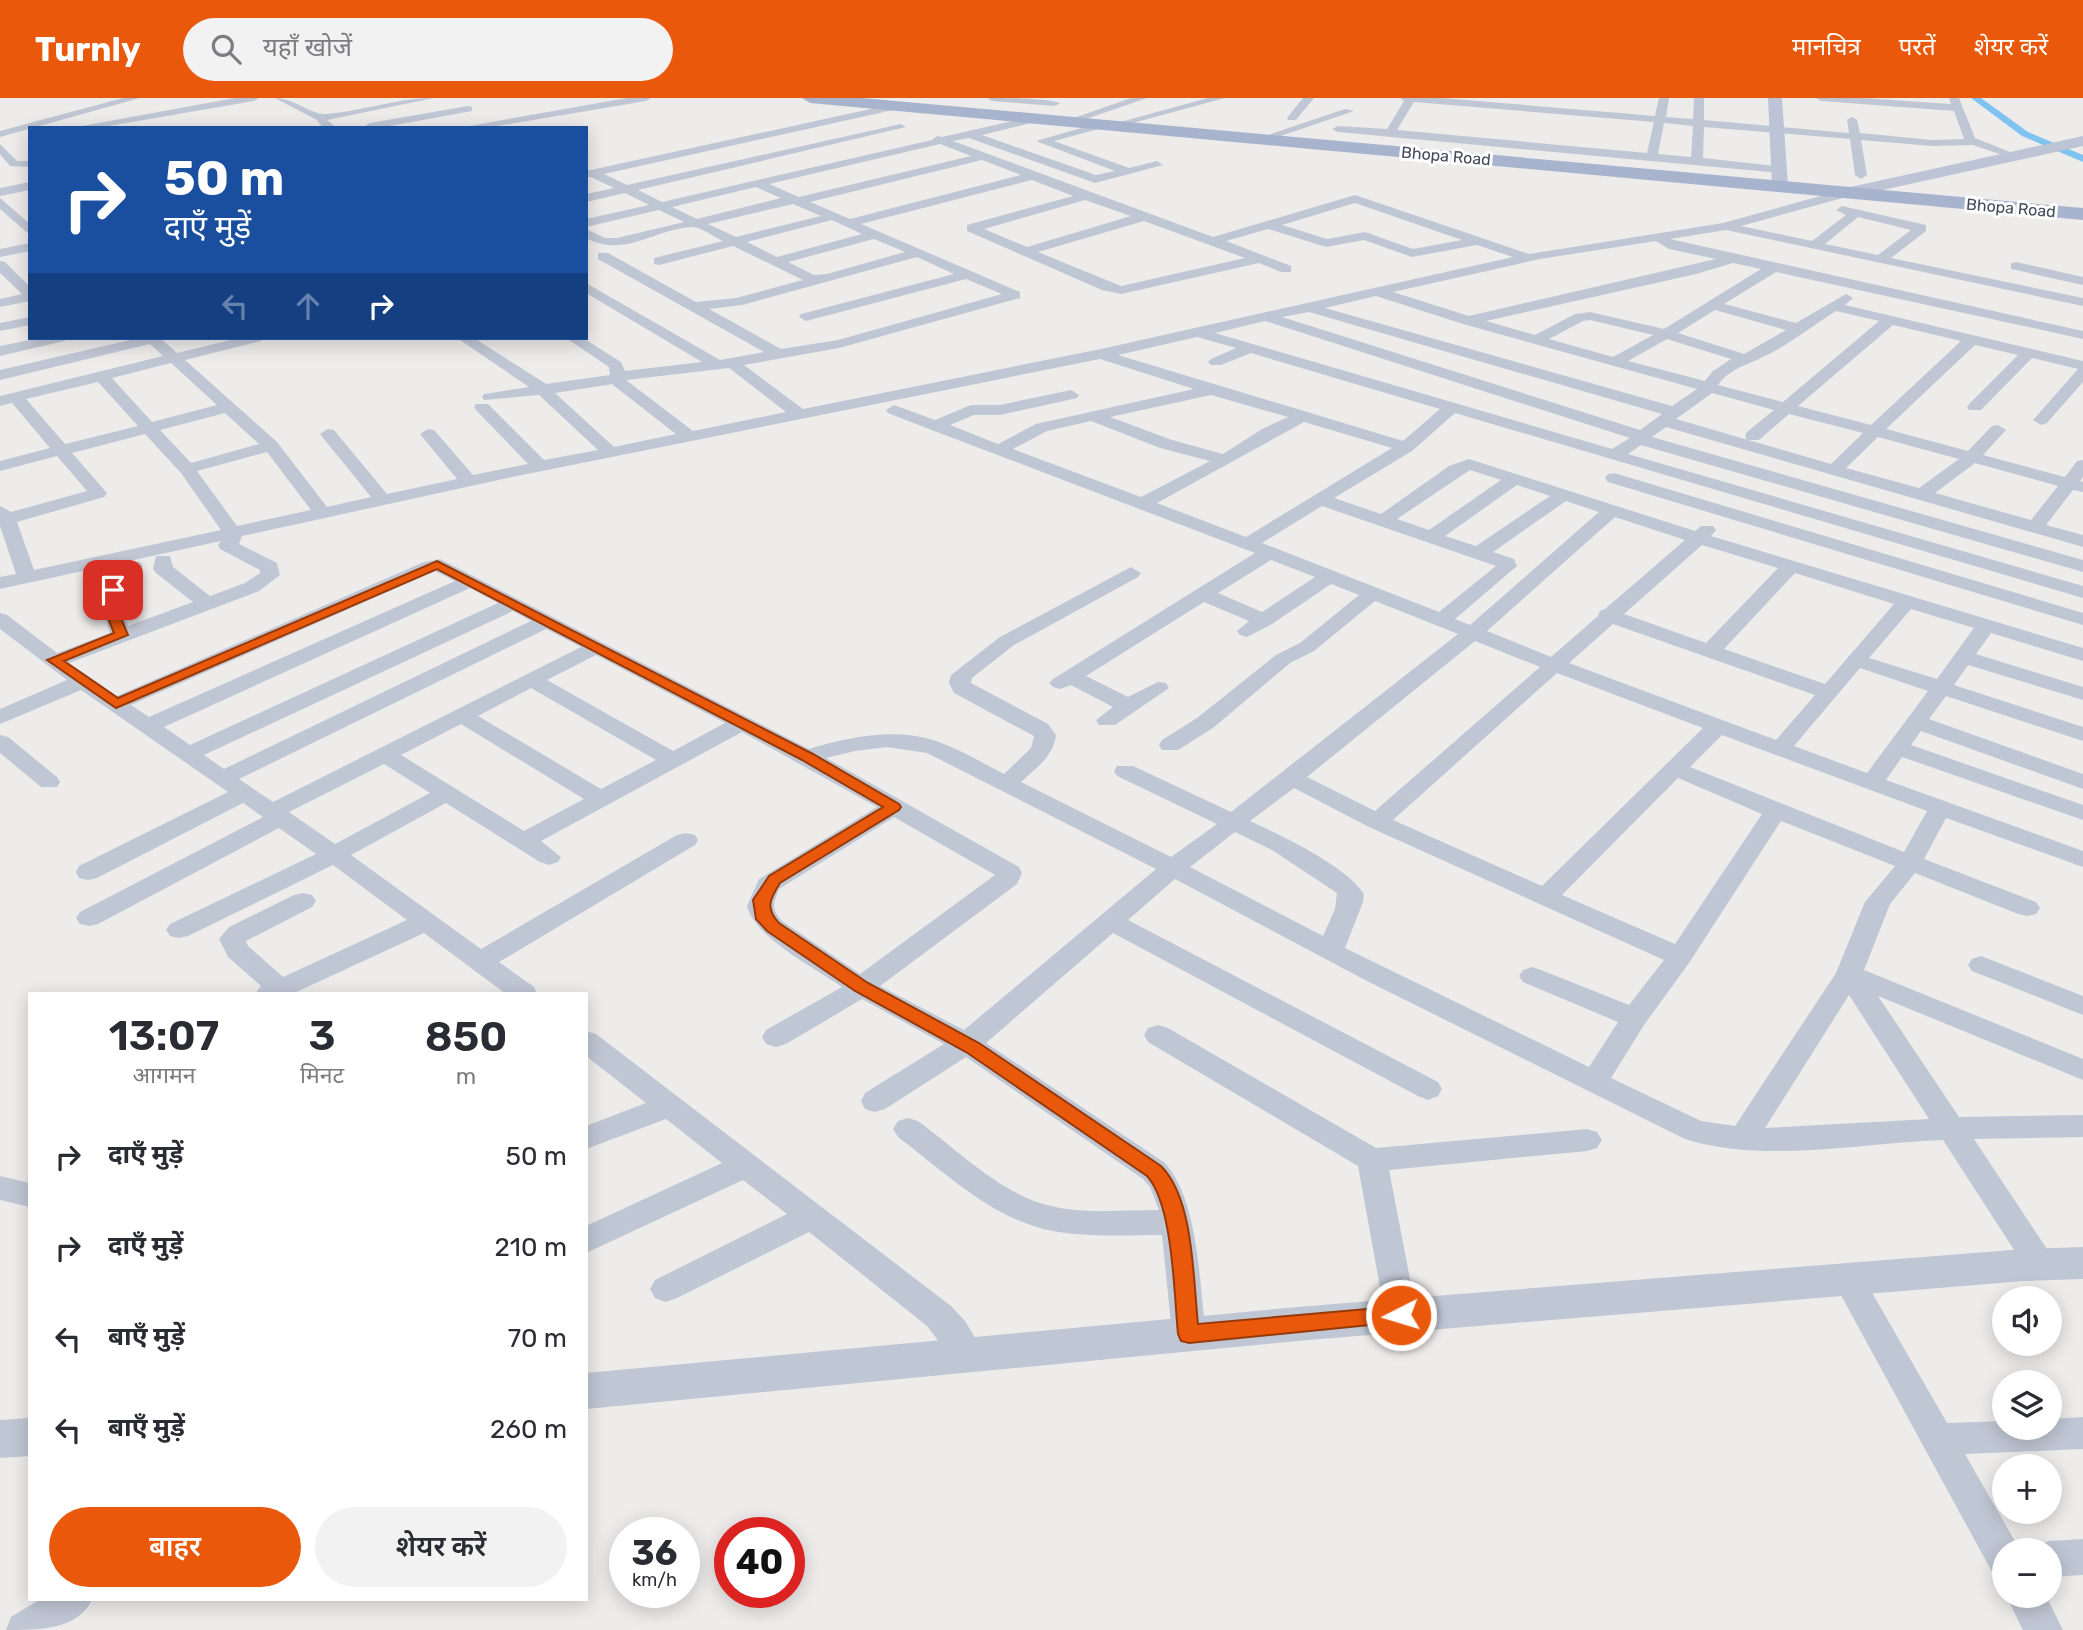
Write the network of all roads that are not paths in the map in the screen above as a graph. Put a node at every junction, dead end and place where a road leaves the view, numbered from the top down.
1 (119, 98) edge
2 (135, 98) edge
3 (202, 98) edge
4 (254, 98) edge
5 (280, 98) edge
6 (375, 98) edge
7 (429, 98) edge
8 (443, 98) edge
9 (646, 98) edge
10 (810, 98) edge
11 (994, 98) edge
12 (1142, 98) edge
13 (1220, 98) edge
14 (1309, 98) edge
15 (1405, 98) edge
16 (1411, 98) edge
17 (1555, 98) edge
18 (1664, 98) edge
19 (1699, 98) edge
20 (1774, 98) edge
21 (1821, 98) edge
22 (837, 99) edge
23 (1849, 99) edge
24 (1919, 102) edge
25 (1516, 103) edge
26 (1886, 103) junction
27 (1956, 103) edge
28 (216, 105) junction
29 (391, 105) junction
30 (898, 106) junction
31 (1477, 106) edge
32 (468, 109) junction
33 (974, 111) junction
34 (1349, 111) dead end
35 (347, 114) junction
36 (863, 114) junction
37 (1587, 114) junction
38 (157, 115) junction
39 (234, 115) dead end
40 (1029, 117) junction
41 (1549, 117) junction
42 (321, 118) junction
43 (1292, 118) dead end
44 (1924, 118) dead end
45 (1072, 120) junction
46 (1510, 120) dead end
47 (1661, 120) junction
48 (499, 121) junction
49 (1624, 123) junction
50 (1696, 123) junction
51 (104, 124) edge
52 (1110, 124) junction
53 (42, 125) edge
54 (167, 126) edge
55 (328, 126) edge
56 (365, 126) edge
57 (373, 126) edge
58 (473, 126) edge
59 (1583, 126) dead end
60 (28, 127) edge
61 (901, 127) junction
62 (1338, 128) dead end
63 (1467, 128) dead end
64 (1777, 130) junction
65 (1928, 130) dead end
66 (0, 132) edge
67 (1390, 133) junction
68 (969, 134) junction
69 (28, 135) edge
70 (1855, 136) junction
71 (1268, 137) junction
72 (1580, 138) dead end
73 (1894, 139) junction
74 (0, 140) edge
75 (1461, 140) junction
76 (737, 141) junction
77 (940, 141) junction
78 (2083, 141) edge
79 (1972, 142) junction
80 (0, 147) edge
81 (1932, 147) junction
82 (1576, 151) junction
83 (1540, 152) junction
84 (1619, 154) junction
85 (774, 155) junction
86 (2014, 156) junction
87 (982, 157) junction
88 (1652, 157) junction
89 (1697, 161) junction
90 (28, 164) edge
91 (1157, 165) dead end
92 (810, 171) junction
93 (1129, 172) junction
94 (589, 174) edge
95 (1861, 175) dead end
96 (1033, 176) junction
97 (1780, 179) junction
98 (756, 183) junction
99 (28, 186) edge
100 (1895, 188) junction
101 (625, 190) junction
102 (0, 192) edge
103 (1848, 192) junction
104 (1085, 196) junction
105 (588, 198) edge
106 (795, 200) junction
107 (0, 202) edge
108 (1814, 204) junction
109 (658, 206) junction
110 (1856, 213) junction
111 (2083, 213) edge
112 (1300, 214) junction
113 (834, 216) junction
114 (1143, 217) junction
115 (588, 223) edge
116 (850, 223) junction
117 (694, 224) junction
118 (1266, 224) junction
119 (1724, 227) junction
120 (28, 229) edge
121 (588, 234) edge
122 (876, 234) junction
123 (1360, 235) junction
124 (1659, 237) junction
125 (1213, 241) junction
126 (1476, 241) junction
127 (736, 242) junction
128 (1814, 246) junction
129 (28, 247) edge
130 (1024, 252) junction
131 (0, 253) edge
132 (917, 253) junction
133 (603, 256) dead end
134 (2028, 256) dead end
135 (1735, 257) junction
136 (1526, 258) junction
137 (1259, 259) junction
138 (1880, 260) junction
139 (659, 261) dead end
140 (775, 262) junction
141 (0, 265) edge
142 (1776, 266) junction
143 (2016, 266) junction
144 (1286, 269) dead end
145 (968, 274) junction
146 (819, 280) junction
147 (2083, 281) edge
148 (1636, 282) junction
149 (1995, 284) junction
150 (656, 286) junction
151 (1864, 286) junction
152 (588, 288) edge
153 (1381, 293) junction
154 (28, 294) edge
155 (28, 296) edge
156 (607, 299) junction
157 (2083, 302) edge
158 (0, 303) edge
159 (588, 304) edge
160 (1712, 305) junction
161 (2022, 305) junction
162 (1833, 306) junction
163 (692, 307) junction
164 (1310, 308) junction
165 (1585, 316) junction
166 (806, 317) dead end
167 (1265, 317) junction
168 (1890, 320) junction
169 (28, 321) edge
170 (1468, 321) junction
171 (0, 327) edge
172 (1797, 328) junction
173 (1196, 332) junction
174 (1666, 334) junction
175 (2083, 335) edge
176 (1538, 339) junction
177 (51, 340) edge
178 (154, 340) edge
179 (159, 340) edge
180 (238, 340) edge
181 (467, 340) edge
182 (576, 340) edge
183 (1971, 340) junction
184 (221, 342) edge
185 (1249, 348) junction
186 (0, 351) edge
187 (2029, 353) junction
188 (1101, 354) junction
189 (780, 355) junction
190 (175, 358) junction
191 (1745, 359) junction
192 (1216, 362) dead end
193 (1615, 362) junction
194 (725, 364) junction
195 (2083, 366) edge
196 (2083, 373) edge
197 (0, 375) edge
198 (101, 376) junction
199 (618, 377) junction
200 (1709, 387) junction
201 (918, 389) junction
202 (1212, 390) junction
203 (545, 391) junction
204 (1071, 395) dead end
205 (8, 399) edge
206 (230, 407) junction
207 (830, 407) junction
208 (1975, 407) dead end
209 (1451, 408) junction
210 (1787, 409) junction
211 (894, 410) junction
212 (799, 414) junction
213 (1094, 416) junction
214 (1668, 416) junction
215 (1302, 417) junction
216 (2041, 420) dead end
217 (935, 426) junction
218 (147, 428) junction
219 (1998, 430) dead end
220 (1877, 432) junction
221 (328, 434) dead end
222 (428, 434) dead end
223 (689, 436) junction
224 (1753, 436) dead end
225 (1640, 438) junction
226 (271, 446) junction
227 (1406, 447) junction
228 (61, 450) junction
229 (999, 450) junction
230 (610, 452) junction
231 (1614, 455) junction
232 (1971, 458) junction
233 (1225, 460) junction
234 (2083, 465) edge
235 (0, 466) edge
236 (541, 467) junction
237 (187, 469) junction
238 (1833, 471) junction
239 (1614, 478) dead end
240 (1514, 480) junction
241 (469, 482) junction
242 (2076, 485) edge
243 (1564, 494) junction
244 (1921, 495) junction
245 (1320, 499) junction
246 (384, 501) junction
247 (1142, 504) junction
248 (1611, 511) junction
249 (1729, 512) junction
250 (323, 514) junction
251 (2, 517) edge
252 (1383, 520) junction
253 (2035, 527) junction
254 (1431, 537) junction
255 (1696, 537) junction
256 (230, 539) junction
257 (2083, 541) edge
258 (1248, 544) junction
259 (1269, 553) junction
260 (1479, 553) junction
261 (163, 560) junction
262 (133, 566) junction
263 (1791, 566) junction
264 (2083, 566) edge
265 (1131, 573) dead end
266 (1329, 576) junction
267 (27, 577) junction
268 (468, 582) junction
269 (0, 583) edge
270 (2083, 592) edge
271 (1373, 593) junction
272 (1203, 594) junction
273 (0, 600) edge
274 (1906, 602) junction
275 (206, 603) junction
276 (512, 604) junction
277 (1607, 615) junction
278 (0, 619) edge
279 (2083, 619) edge
280 (1265, 620) junction
281 (1441, 620) junction
282 (546, 621) junction
283 (1986, 626) junction
284 (1247, 631) dead end
285 (1474, 632) junction
286 (121, 635) junction
287 (596, 647) junction
288 (1710, 651) junction
289 (2083, 655) edge
290 (1963, 657) junction
291 (54, 660) junction
292 (1856, 660) junction
293 (1554, 665) junction
294 (532, 680) junction
295 (83, 681) junction
296 (1158, 688) dead end
297 (1941, 688) junction
298 (1828, 692) junction
299 (2083, 694) edge
300 (116, 704) junction
301 (1129, 706) junction
302 (461, 715) junction
303 (0, 717) edge
304 (1107, 720) dead end
305 (1916, 722) junction
306 (741, 723) junction
307 (148, 726) junction
308 (1718, 726) junction
309 (2083, 734) edge
310 (0, 742) edge
311 (1170, 745) dead end
312 (1897, 748) junction
313 (1780, 749) junction
314 (188, 754) junction
315 (386, 754) junction
316 (807, 757) junction
317 (674, 760) junction
318 (1675, 769) junction
319 (1125, 771) dead end
320 (223, 778) junction
321 (1292, 778) junction
322 (49, 782) dead end
323 (2083, 782) edge
324 (1872, 783) junction
325 (1006, 784) junction
326 (244, 793) junction
327 (447, 793) junction
328 (601, 799) junction
329 (894, 807) junction
330 (1940, 808) junction
331 (1776, 811) junction
332 (2083, 813) edge
333 (276, 815) junction
334 (1377, 822) junction
335 (1233, 823) junction
336 (686, 840) dead end
337 (524, 841) junction
338 (335, 855) junction
339 (549, 857) dead end
340 (2083, 859) edge
341 (1909, 864) junction
342 (1173, 868) junction
343 (88, 872) dead end
344 (1545, 897) junction
345 (303, 901) dead end
346 (2027, 908) dead end
347 (89, 918) dead end
348 (428, 921) junction
349 (1110, 921) junction
350 (179, 930) dead end
351 (1331, 951) junction
352 (1680, 957) junction
353 (481, 961) junction
354 (1981, 965) dead end
355 (1849, 974) junction
356 (1532, 976) dead end
357 (862, 987) junction
358 (274, 991) edge
359 (521, 992) edge
360 (2083, 1006) edge
361 (1633, 1018) junction
362 (1158, 1035) dead end
363 (776, 1037) dead end
364 (966, 1044) junction
365 (590, 1048) edge
366 (2083, 1070) edge
367 (1594, 1082) junction
368 (1427, 1089) dead end
369 (875, 1101) dead end
370 (670, 1105) junction
371 (2083, 1126) edge
372 (1950, 1128) junction
373 (908, 1129) dead end
374 (588, 1138) edge
375 (1742, 1139) junction
376 (1587, 1140) dead end
377 (1372, 1160) junction
378 (747, 1165) junction
379 (0, 1188) edge
380 (28, 1195) edge
381 (812, 1216) junction
382 (1176, 1223) junction
383 (588, 1239) edge
384 (2083, 1263) edge
385 (2040, 1264) junction
386 (1848, 1279) junction
387 (666, 1289) dead end
388 (1401, 1315) junction
389 (1189, 1334) junction
390 (968, 1354) junction
391 (588, 1391) edge
392 (2083, 1433) edge
393 (28, 1437) edge
394 (0, 1439) edge
395 (1938, 1440) junction
396 (1993, 1538) edge
397 (2083, 1557) edge
398 (2062, 1558) edge
399 (72, 1601) edge
400 (2032, 1608) edge
401 (26, 1630) edge
402 (2044, 1630) edge

1 - 66 street
2 - 38 street
2 - 53 street
3 - 28 street
4 - 28 street
5 - 42 street
6 - 29 street
7 - 29 street
8 - 32 street
9 - 48 street
10 - 22 main road, Bhopa Road
11 - 33 street
11 - 40 street
12 - 45 street
13 - 52 street
14 - 43 street
15 - 16 street
16 - 31 street
16 - 67 street
17 - 41 street
18 - 47 street
19 - 50 street
20 - 64 main road
21 - 23 street
22 - 30 main road, Bhopa Road
22 - 33 main road, Bhopa Road
23 - 26 street
23 - 70 street
24 - 26 street
24 - 27 street
24 - 44 street
25 - 31 street
25 - 41 street
25 - 46 street
26 - 73 street
27 - 79 street
28 - 38 street
28 - 39 street
29 - 35 street
30 - 36 street
30 - 40 main road, Bhopa Road
32 - 48 street
32 - 57 street
33 - 40 main road, Bhopa Road
34 - 71 street
35 - 42 street
35 - 56 street
36 - 61 street
36 - 76 street
37 - 41 street
37 - 49 street
37 - 59 street
38 - 51 street
38 - 54 street
40 - 45 main road, Bhopa Road
40 - 52 main road, Bhopa Road
40 - 68 street
42 - 55 street
45 - 52 main road, Bhopa Road
47 - 49 street
47 - 50 street
47 - 88 street
48 - 58 street
49 - 84 street
50 - 64 street
50 - 89 street
52 - 71 main road, Bhopa Road
52 - 83 main road, Bhopa Road
52 - 93 street
60 - 66 street
61 - 77 street
61 - 85 street
62 - 67 street
63 - 75 street
64 - 70 street
64 - 97 main road
65 - 81 street
67 - 75 street
68 - 77 street
68 - 93 street
69 - 74 street
70 - 73 street
70 - 95 street
71 - 83 main road, Bhopa Road
72 - 82 street
73 - 81 street
75 - 83 street
76 - 85 street
76 - 94 street
77 - 87 street
77 - 92 street
78 - 86 main road
79 - 81 street
79 - 86 street
80 - 90 street
82 - 83 street
82 - 84 street
83 - 97 main road, Bhopa Road
84 - 88 street
85 - 92 street
85 - 101 street
86 - 100 main road
87 - 96 street
87 - 106 street
88 - 89 street
89 - 97 street
91 - 93 street
92 - 98 street
94 - 101 street
96 - 104 street
96 - 116 street
97 - 103 main road, Bhopa Road
98 - 106 street
98 - 109 street
99 - 102 street
100 - 103 main road, Bhopa Road
100 - 111 main road, Bhopa Road
101 - 105 street
101 - 109 street
103 - 108 street
103 - 111 main road, Bhopa Road
104 - 114 street
104 - 130 street
106 - 113 street
106 - 117 street
107 - 120 street
108 - 110 street
108 - 119 street
109 - 115 street
109 - 117 street
110 - 128 street
110 - 138 street
112 - 118 street
112 - 123 street
112 - 126 street
113 - 116 street
113 - 127 street
114 - 125 street
114 - 130 street
116 - 122 street
117 - 121 street
117 - 127 street
118 - 123 street
118 - 125 street
119 - 124 street
119 - 128 street
122 - 132 street
122 - 140 street
123 - 126 street
124 - 135 street
124 - 136 street
125 - 137 street
126 - 136 street
127 - 139 street
127 - 140 street
128 - 138 street
129 - 131 street
130 - 137 street
132 - 145 street
132 - 146 street
133 - 150 street
134 - 143 street
135 - 142 street
135 - 148 street
136 - 153 street
137 - 144 street
138 - 149 street
140 - 146 street
141 - 154 street
142 - 151 street
142 - 160 street
143 - 147 street
143 - 149 street
145 - 166 street
145 - 189 street
146 - 163 street
148 - 165 street
148 - 170 street
149 - 161 street
150 - 156 street
150 - 163 street
151 - 161 street
151 - 162 street
152 - 156 street
153 - 164 street
153 - 170 street
155 - 158 street
156 - 159 street
156 - 194 street
157 - 161 street
160 - 172 street
160 - 174 street
161 - 175 street
162 - 168 street
162 - 172 street
163 - 189 street
164 - 167 street
164 - 214 street
165 - 174 street
165 - 176 street
167 - 173 street
167 - 225 street
168 - 183 street
168 - 210 street
169 - 171 street
170 - 176 street
172 - 191 street
173 - 185 street
173 - 188 street
174 - 191 street
174 - 193 street
176 - 193 street
177 - 186 street
178 - 197 street
179 - 190 street
180 - 184 street
181 - 203 street
182 - 199 street
183 - 187 street
183 - 220 street
184 - 190 street
185 - 192 street
185 - 209 street
187 - 195 street
187 - 208 street
188 - 201 street
188 - 202 street
189 - 194 street
190 - 198 street
190 - 206 street
191 - 200 street
193 - 200 street
194 - 199 street
194 - 212 street
196 - 216 street
198 - 205 street
198 - 218 street
199 - 203 street
199 - 223 street
200 - 210 street
200 - 214 street
201 - 207 street
201 - 211 street
202 - 213 street
202 - 215 street
203 - 230 street
203 - 236 street
204 - 217 street
205 - 228 street
206 - 218 street
206 - 226 street
207 - 211 street
207 - 212 street
209 - 227 street
209 - 231 street
210 - 220 street
210 - 224 street
211 - 217 street
212 - 223 street
213 - 229 street
213 - 233 street
214 - 225 street
214 - 238 street
215 - 227 street
215 - 233 street
217 - 229 street
218 - 228 street
218 - 237 street
219 - 232 street
220 - 232 street
220 - 238 street
221 - 246 street
222 - 241 street
223 - 230 street
225 - 231 street
225 - 264 street
226 - 237 street
226 - 250 street
227 - 245 street
228 - 235 street
228 - 251 street
229 - 247 street
230 - 236 street
231 - 270 street
232 - 242 street
232 - 244 street
233 - 247 street
234 - 242 street
236 - 241 street
237 - 256 street
238 - 244 street
239 - 249 street
240 - 243 street
240 - 252 street
240 - 254 street
241 - 246 street
242 - 253 street
243 - 248 street
243 - 260 street
244 - 253 street
245 - 252 street
245 - 258 street
246 - 250 street
247 - 258 street
248 - 255 street
248 - 285 street
249 - 255 street
249 - 279 street
250 - 256 street
251 - 267 street
252 - 254 street
253 - 257 street
254 - 260 street
255 - 263 street
255 - 277 street
256 - 261 street
256 - 267 street
256 - 275 street
258 - 259 street
259 - 266 street
259 - 272 street
260 - 281 street
261 - 262 street
261 - 275 street
262 - 273 street
262 - 286 street
263 - 274 street
263 - 288 street
265 - 325 street
266 - 271 street
266 - 280 street
267 - 269 street
268 - 276 street
268 - 300 street
268 - 307 street
271 - 281 street
271 - 311 street
272 - 280 street
272 - 301 street
274 - 283 street
274 - 292 street
275 - 286 street
276 - 282 street
276 - 314 street
277 - 288 street
277 - 293 street
278 - 291 street
280 - 284 street
281 - 285 street
282 - 287 street
282 - 320 street
283 - 289 street
283 - 290 street
285 - 293 street
285 - 321 street
286 - 291 street
287 - 294 street
287 - 306 street
288 - 298 street
290 - 297 street
290 - 299 street
291 - 295 street
292 - 297 street
292 - 298 street
293 - 308 street
293 - 334 street
294 - 302 street
294 - 317 street
295 - 300 street
295 - 303 street
296 - 301 street
297 - 305 street
297 - 309 street
298 - 313 street
300 - 307 street
301 - 304 street
302 - 315 street
302 - 328 street
305 - 312 street
305 - 323 street
306 - 316 street
306 - 317 street
307 - 314 street
308 - 313 street
308 - 318 street
310 - 322 street
312 - 324 street
312 - 332 street
313 - 324 street
314 - 320 street
315 - 327 street
315 - 333 street
316 - 325 street
316 - 329 street
317 - 328 street
318 - 331 street
318 - 344 street
319 - 335 street
320 - 326 street
321 - 334 street
321 - 335 street
324 - 330 street
325 - 342 street
326 - 333 street
326 - 343 street
327 - 337 street
327 - 338 street
328 - 337 street
329 - 357 street
329 - 357 street
330 - 340 street
330 - 341 street
331 - 341 street
331 - 352 street
333 - 338 street
333 - 347 street
334 - 344 street
335 - 342 street
335 - 351 street
336 - 353 street
337 - 339 street
338 - 348 street
338 - 350 street
341 - 346 street
341 - 355 street
342 - 349 street
342 - 351 street
344 - 352 street
345 - 358 street
348 - 353 street
348 - 358 street
349 - 364 street
349 - 368 street
351 - 367 street
352 - 361 street
353 - 359 street
354 - 360 street
355 - 366 street
355 - 372 street
355 - 375 street
356 - 361 street
357 - 363 street
357 - 364 street
361 - 367 street
362 - 377 street
364 - 369 street
364 - 382 street
365 - 370 street
367 - 375 street
370 - 374 street
370 - 378 street
371 - 372 street
372 - 375 street
372 - 385 street
373 - 382 street
376 - 377 street
377 - 388 street
378 - 381 street
378 - 383 street
379 - 380 street
381 - 387 street
381 - 390 street
382 - 389 street
384 - 385 street
385 - 386 street
386 - 388 street
386 - 395 street
388 - 389 street
389 - 390 street
390 - 391 street
392 - 395 street
393 - 394 street
395 - 396 street
397 - 398 street
399 - 401 street
400 - 402 street

